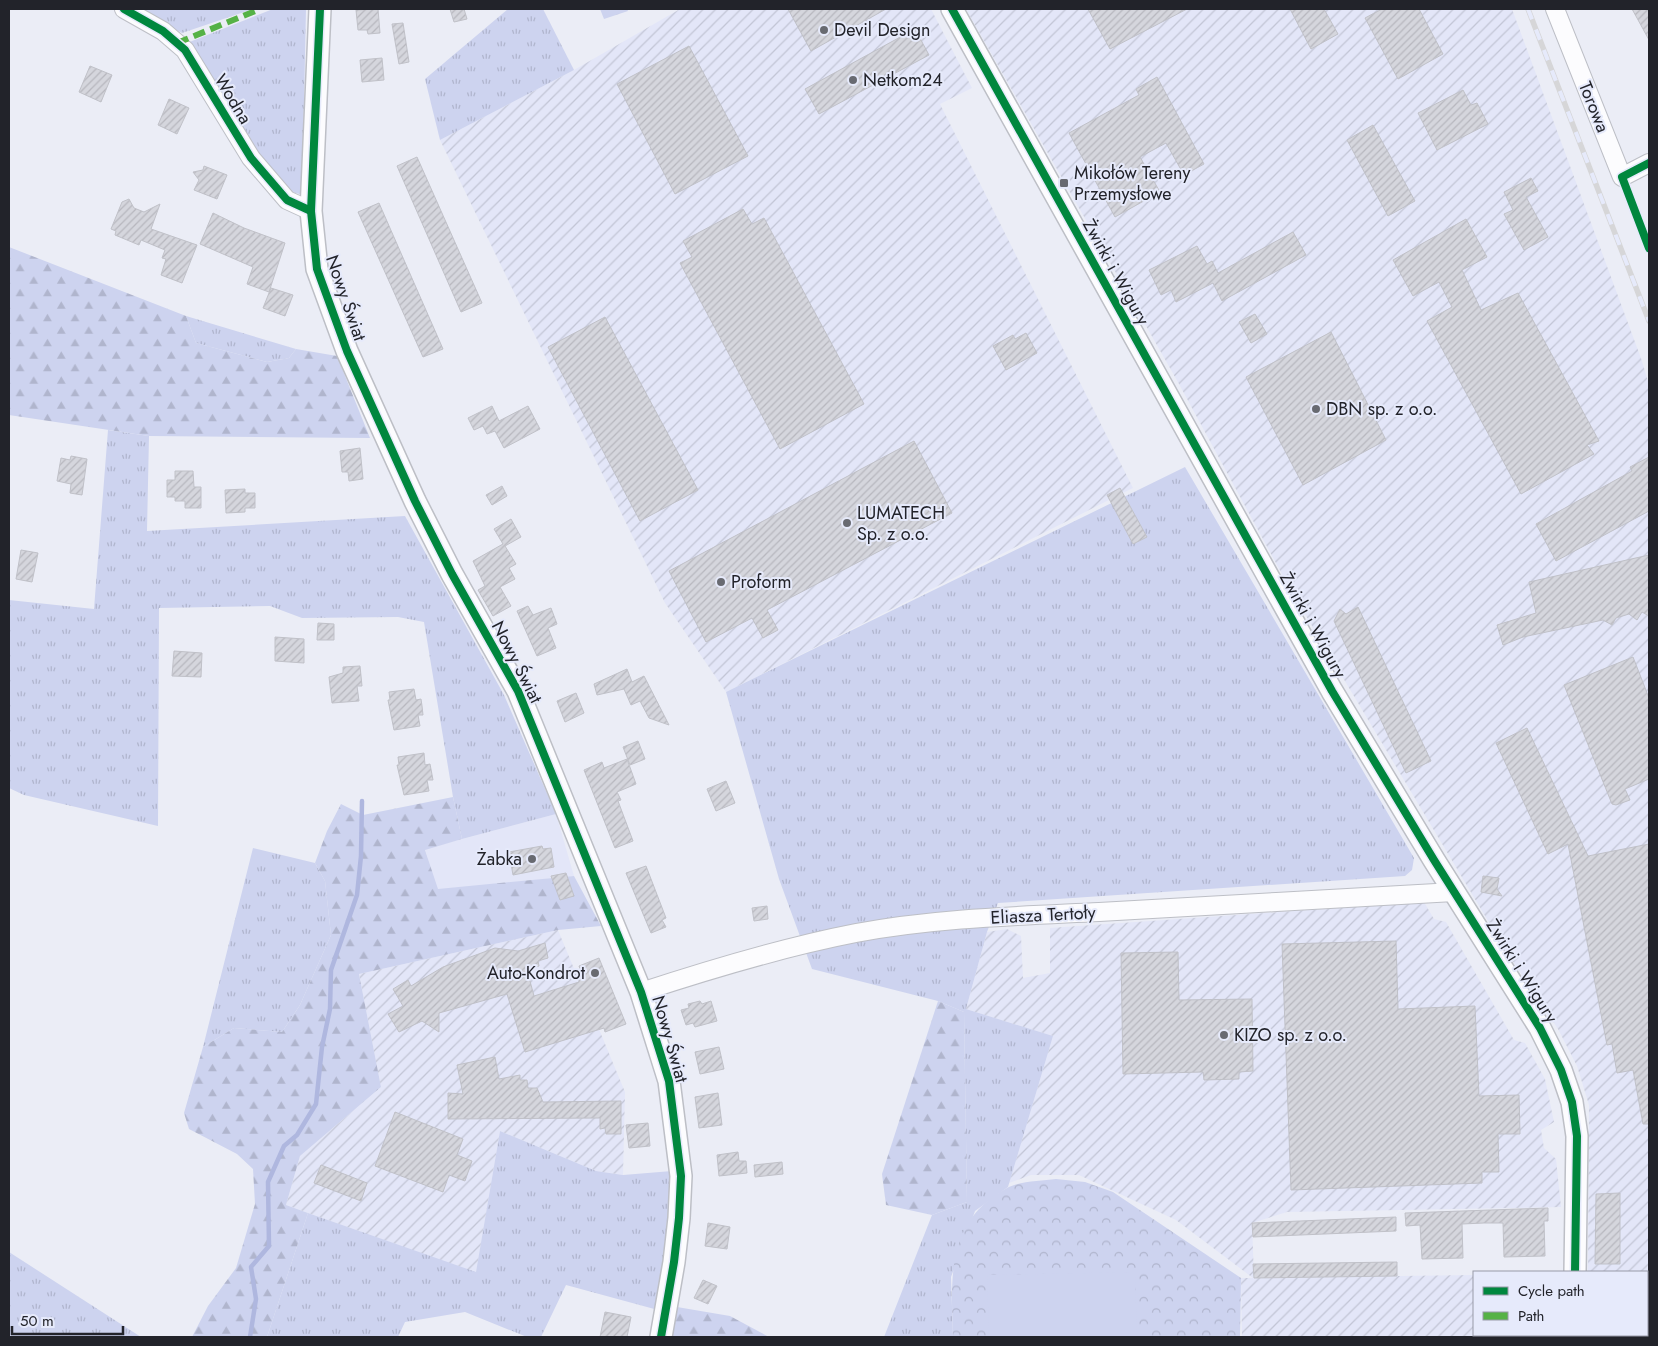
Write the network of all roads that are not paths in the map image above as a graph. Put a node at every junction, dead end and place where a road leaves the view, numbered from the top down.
1 (124, 9) edge
2 (320, 9) edge
3 (952, 9) edge
4 (1555, 9) edge
5 (1649, 163) edge
6 (311, 212) junction
7 (1454, 892) junction
8 (641, 992) junction
9 (1576, 1271) edge
10 (661, 1337) edge

1 - 6 street, Wodna
2 - 6 street, Nowy Świat
3 - 7 street, Żwirki i Wigury
4 - 5 street, Torowa
6 - 8 street, Nowy Świat
7 - 8 street, Eliasza Tertoły
7 - 9 street, Żwirki i Wigury
8 - 10 street, Nowy Świat

